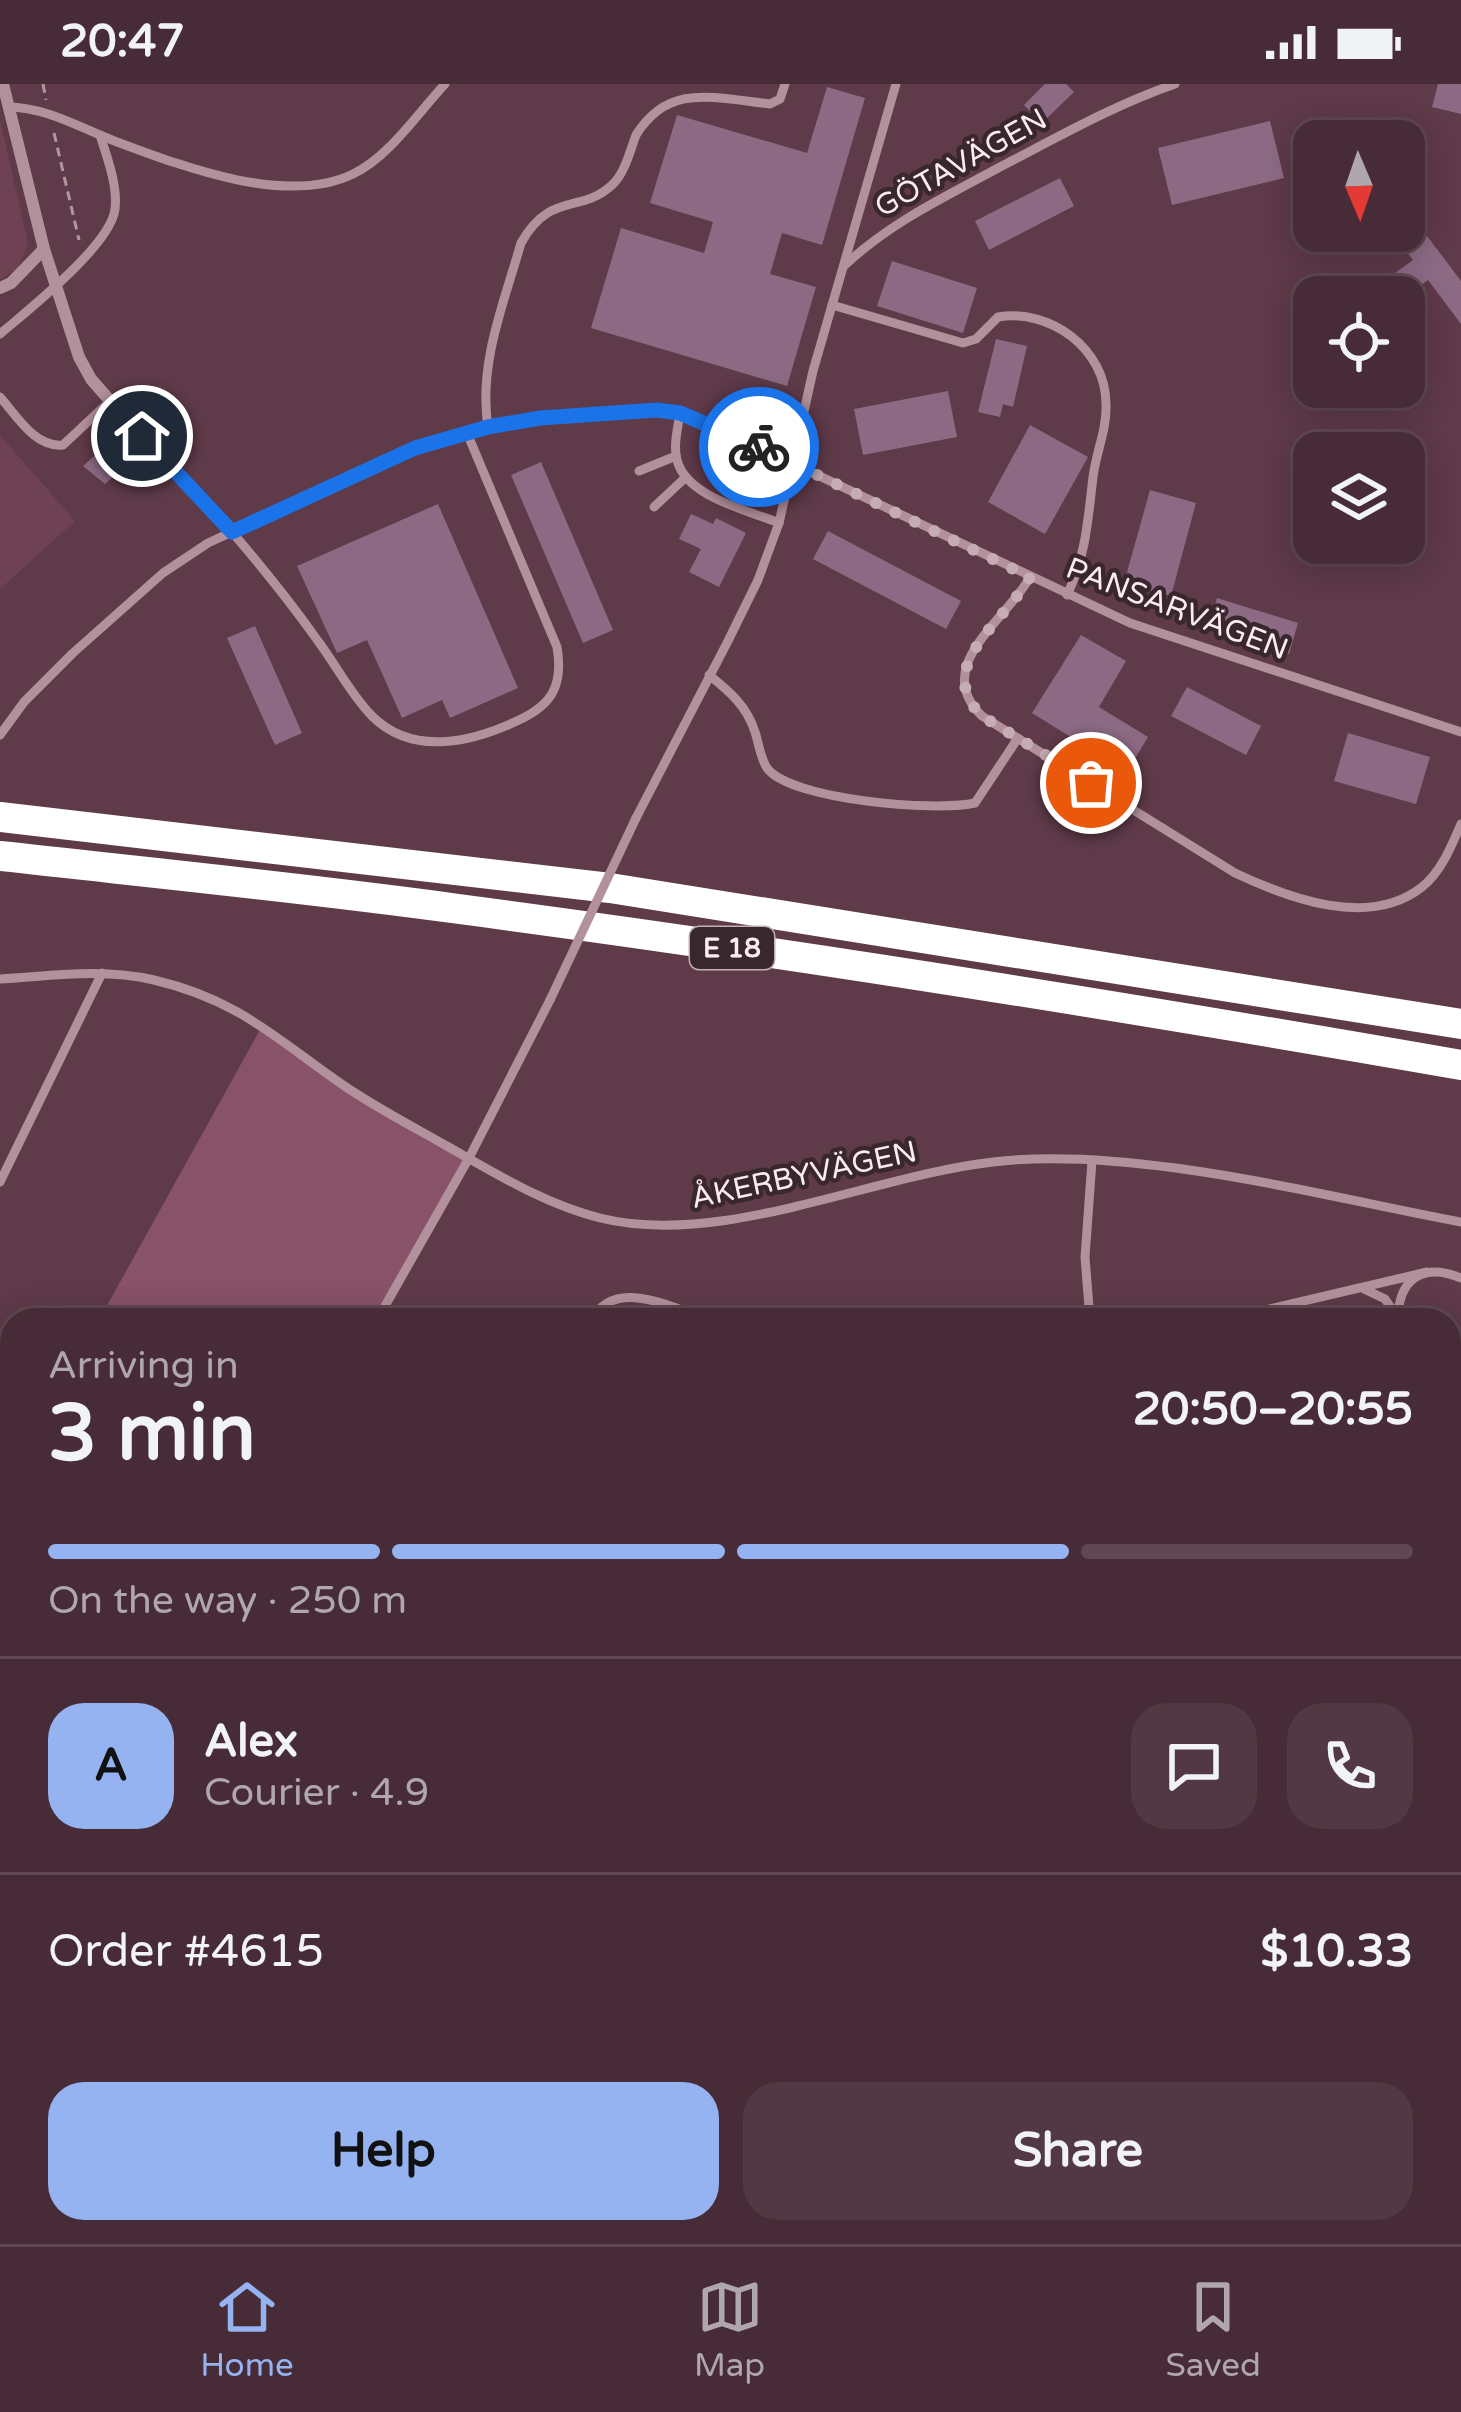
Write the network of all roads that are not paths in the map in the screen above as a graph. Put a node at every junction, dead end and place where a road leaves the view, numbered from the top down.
1 (2, 84) edge
2 (445, 84) edge
3 (785, 84) edge
4 (896, 84) edge
5 (1175, 84) edge
6 (1142, 89) edge
7 (8, 107) junction
8 (405, 108) dead end
9 (414, 117) junction
10 (100, 135) junction
11 (44, 249) junction
12 (843, 267) junction
13 (56, 287) junction
14 (0, 288) edge
15 (832, 305) junction
16 (0, 334) edge
17 (0, 397) edge
18 (110, 401) junction
19 (680, 413) junction
20 (488, 427) junction
21 (467, 433) junction
22 (676, 456) junction
23 (792, 463) junction
24 (639, 471) dead end
25 (686, 477) junction
26 (654, 507) dead end
27 (779, 523) junction
28 (232, 532) junction
29 (1030, 577) junction
30 (1067, 595) junction
31 (709, 675) junction
32 (1461, 731) edge
33 (0, 735) edge
34 (1018, 738) junction
35 (0, 817) edge
36 (1461, 824) edge
37 (0, 856) edge
38 (102, 973) junction
39 (0, 980) edge
40 (1461, 1024) edge
41 (1461, 1066) edge
42 (469, 1159) junction
43 (1092, 1161) junction
44 (0, 1182) edge
45 (1461, 1222) edge
46 (1427, 1272) junction
47 (1461, 1278) edge
48 (1360, 1288) junction
49 (384, 1308) edge
50 (600, 1308) edge
51 (670, 1308) edge
52 (1089, 1308) edge
53 (1274, 1308) edge
54 (1390, 1308) edge
55 (1398, 1308) edge

1 - 7 street
2 - 9 lane
3 - 20 lane
4 - 12 lane
5 - 6 lane, GÖTAVÄGEN
6 - 12 lane, GÖTAVÄGEN
7 - 10 lane
7 - 11 street
8 - 9 lane
9 - 10 lane
10 - 13 lane
11 - 13 street
11 - 14 street
12 - 15 lane
13 - 16 lane
13 - 18 street
15 - 23 lane
15 - 30 lane
17 - 18 lane
18 - 28 street
19 - 20 lane, PANSARVÄGEN
19 - 22 lane
19 - 23 lane, PANSARVÄGEN
20 - 21 lane, PANSARVÄGEN
21 - 28 lane, PANSARVÄGEN
21 - 28 lane
22 - 24 lane
22 - 25 lane
23 - 27 lane
23 - 29 lane, PANSARVÄGEN
25 - 26 lane
25 - 27 lane
27 - 31 lane
28 - 33 lane, PANSARVÄGEN
29 - 30 lane, PANSARVÄGEN
29 - 34 lane
30 - 32 lane, PANSARVÄGEN
31 - 34 lane
31 - 42 lane, bridge
34 - 36 lane
35 - 40 highway, E 18
37 - 41 highway, E 18
38 - 39 lane, ÅKERBYVÄGEN
38 - 42 lane, ÅKERBYVÄGEN
38 - 44 lane
42 - 43 lane, ÅKERBYVÄGEN
42 - 49 lane
43 - 45 lane, ÅKERBYVÄGEN
43 - 52 lane
46 - 47 lane
46 - 48 lane
46 - 55 lane
48 - 53 lane
48 - 54 lane
50 - 51 lane

